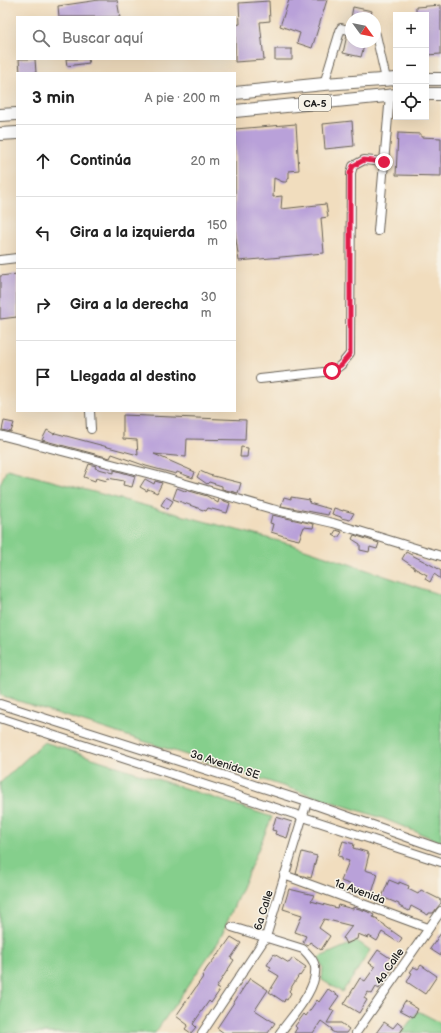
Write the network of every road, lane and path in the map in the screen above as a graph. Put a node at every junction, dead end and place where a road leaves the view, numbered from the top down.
1 (345, 29) edge
2 (380, 48) edge
3 (391, 79) edge
4 (429, 79) edge
5 (441, 79) edge
6 (324, 84) junction
7 (236, 93) edge
8 (429, 94) edge
9 (441, 94) edge
10 (393, 95) edge
11 (236, 111) edge
12 (16, 114) edge
13 (0, 115) edge
14 (16, 133) edge
15 (0, 134) edge
16 (384, 162) junction
17 (378, 230) dead end
18 (16, 258) edge
19 (0, 260) edge
20 (260, 379) dead end
21 (90, 412) edge
22 (91, 429) dead end
23 (0, 435) edge
24 (441, 556) edge
25 (0, 704) edge
26 (0, 718) edge
27 (307, 802) junction
28 (302, 817) junction
29 (441, 849) edge
30 (441, 862) edge
31 (284, 876) junction
32 (441, 911) edge
33 (232, 927) dead end
34 (428, 928) junction
35 (266, 937) junction
36 (202, 1033) edge
37 (280, 1033) edge
38 (356, 1033) edge

1 - 6 street
2 - 3 street
3 - 6 highway, CA-5
4 - 5 highway
6 - 7 highway, CA-5
8 - 9 highway
10 - 11 highway, CA-5
10 - 16 street
12 - 13 highway
14 - 15 highway
16 - 17 street
16 - 20 street
18 - 19 street
21 - 22 street
23 - 24 street
25 - 27 street, 3a Avenida SE
26 - 28 street
27 - 28 street, 6a Calle
27 - 29 street, 3a Avenida SE
28 - 30 street
28 - 31 street, 6a Calle
31 - 34 street, 1a Avenida
31 - 35 street, 6a Calle
32 - 34 street, 4a Calle
33 - 35 street
34 - 38 street, 4a Calle
35 - 36 street, 6a Calle
35 - 37 street

